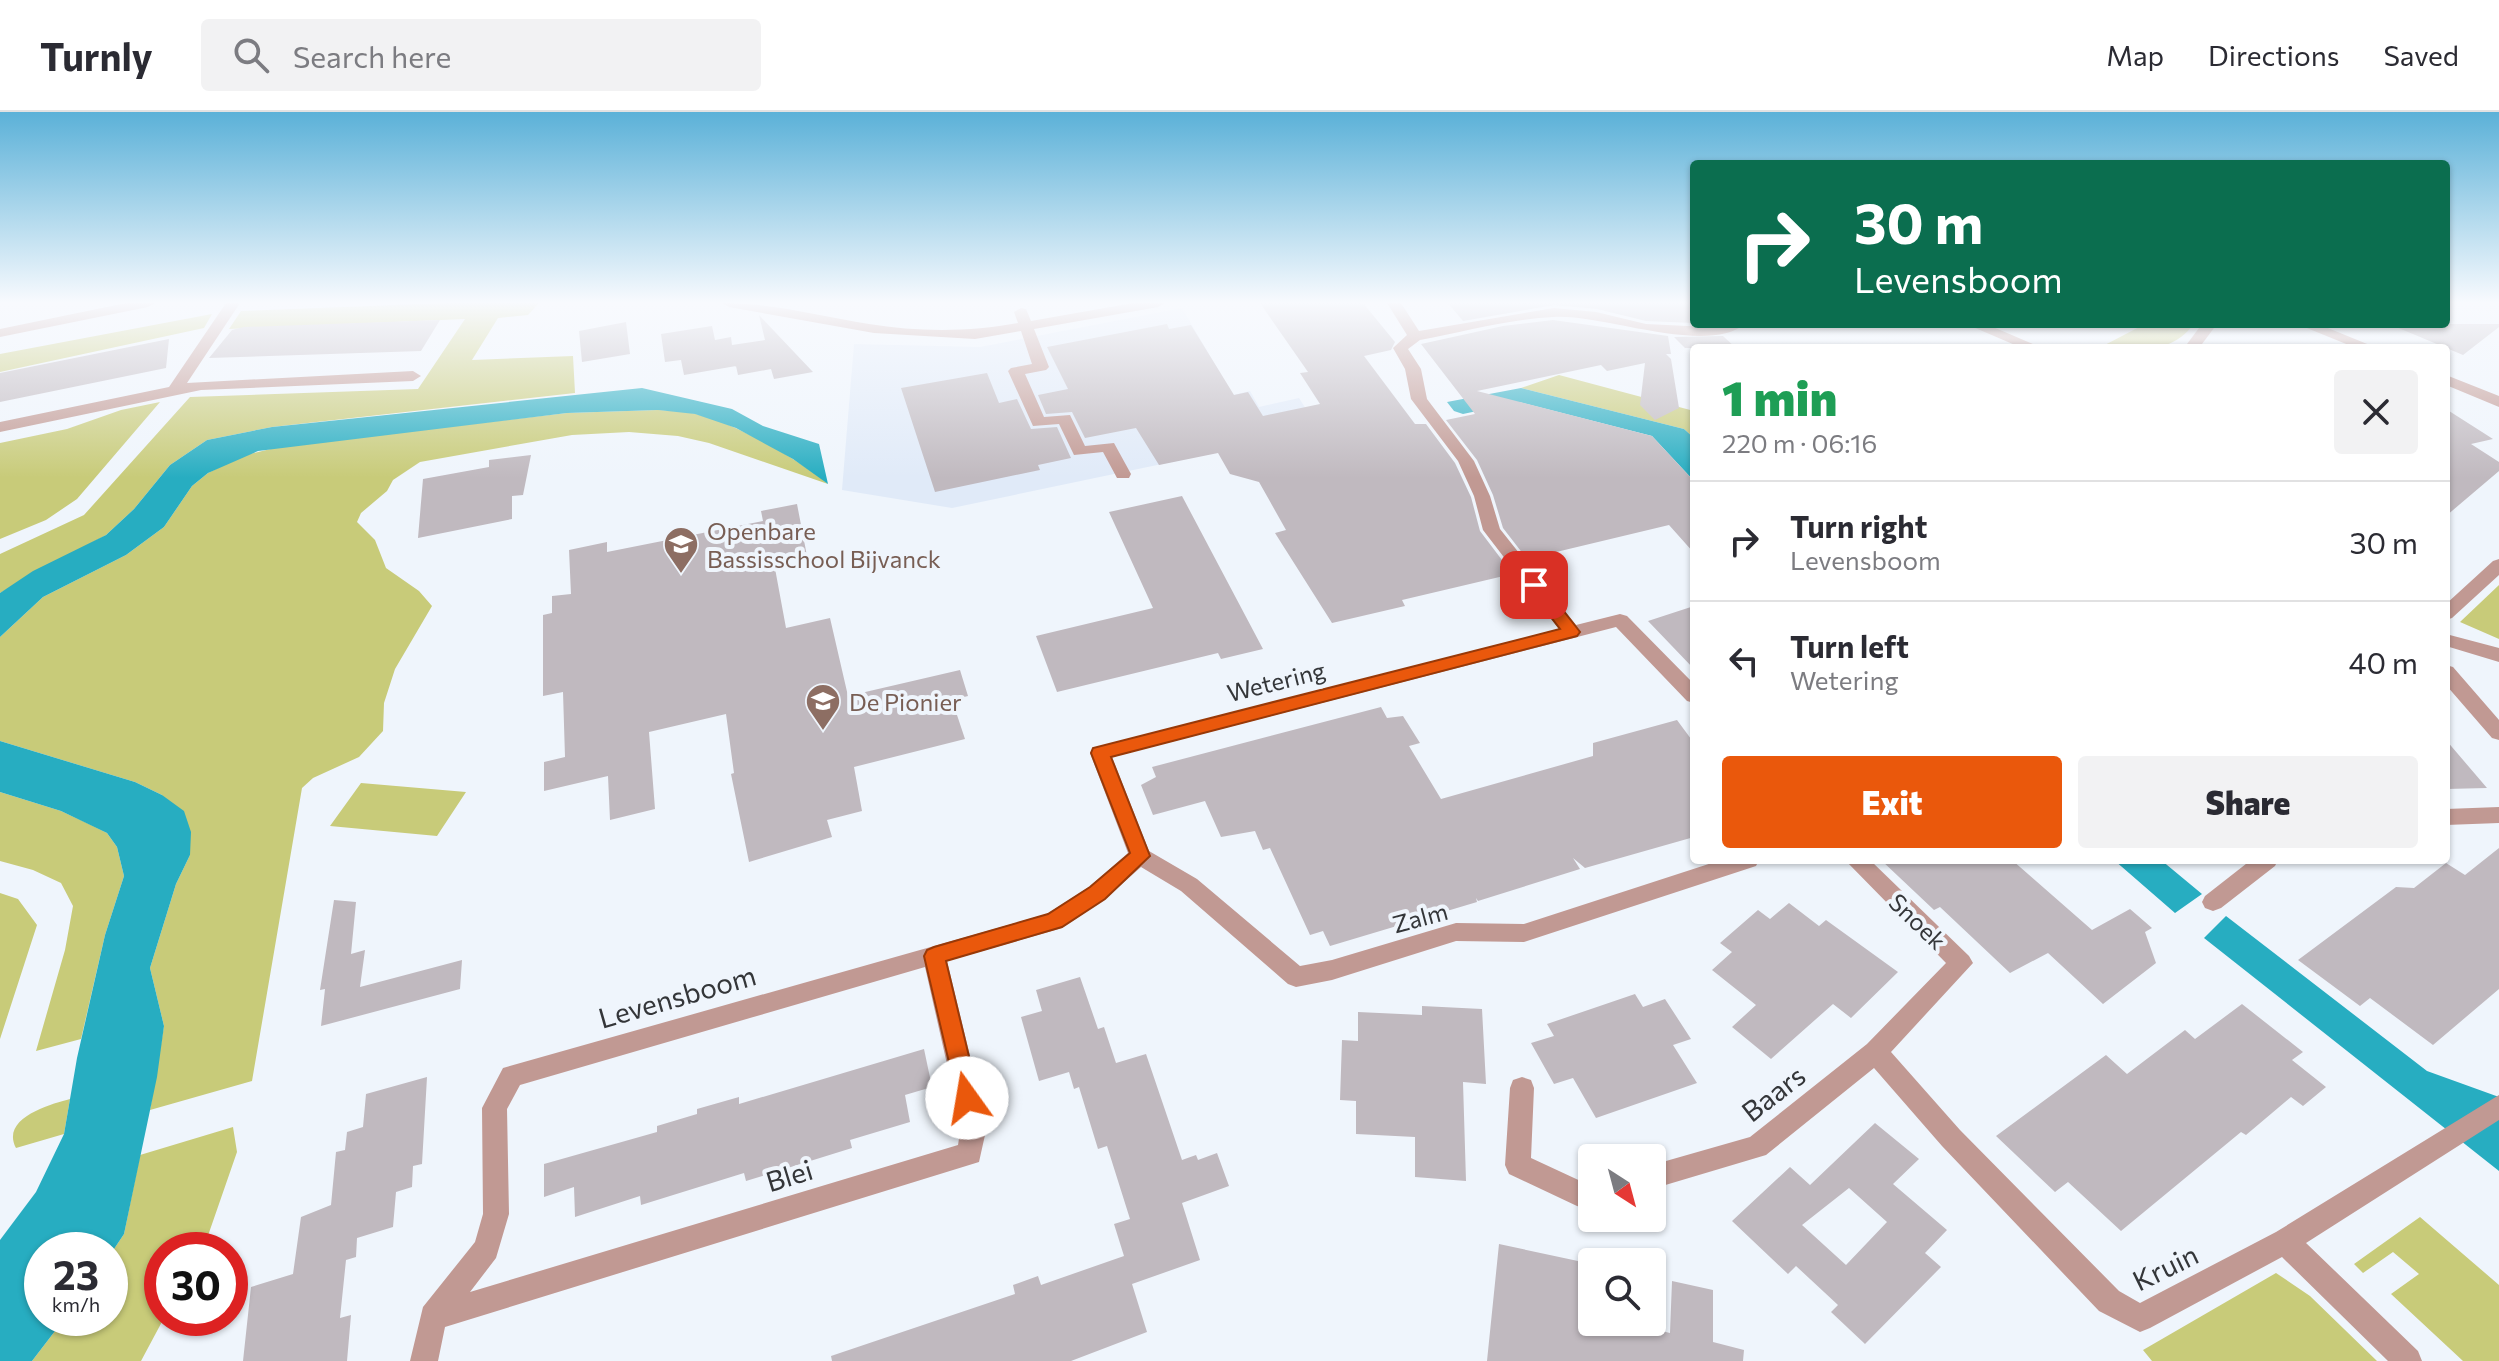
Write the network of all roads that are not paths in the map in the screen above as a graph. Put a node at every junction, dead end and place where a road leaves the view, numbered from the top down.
1 (194, 361) edge
2 (1039, 361) edge
3 (1408, 361) edge
4 (413, 376) dead end
5 (2450, 382) edge
6 (174, 391) junction
7 (2499, 402) edge
8 (0, 427) edge
9 (1123, 474) dead end
10 (2499, 565) edge
11 (2450, 610) edge
12 (1571, 632) junction
13 (2450, 641) edge
14 (2499, 655) edge
15 (2450, 677) edge
16 (1690, 692) edge
17 (2499, 733) edge
18 (2499, 815) edge
19 (2450, 817) edge
20 (1140, 856) junction
21 (1736, 864) edge
22 (1860, 864) edge
23 (2262, 864) edge
24 (2213, 902) dead end
25 (934, 956) junction
26 (1876, 1052) junction
27 (1522, 1088) dead end
28 (2499, 1106) edge
29 (1666, 1173) edge
30 (1578, 1193) edge
31 (2285, 1241) junction
32 (433, 1317) junction
33 (424, 1361) edge
34 (2408, 1361) edge

1 - 6 street
2 - 9 street
3 - 12 street
4 - 6 street
5 - 7 street
6 - 8 street
10 - 11 street
12 - 16 street, Wetering
12 - 20 street, Wetering
13 - 14 street
15 - 17 street
18 - 19 street
20 - 21 street, Zalm
20 - 25 street, Levensboom
22 - 26 street, Snoek
23 - 24 street
25 - 32 street, Levensboom
25 - 32 street, Blei
26 - 29 street, Baars
26 - 31 street, Kruin
27 - 30 street
28 - 31 street, Kruin
31 - 34 street
32 - 33 street, Levensboom

